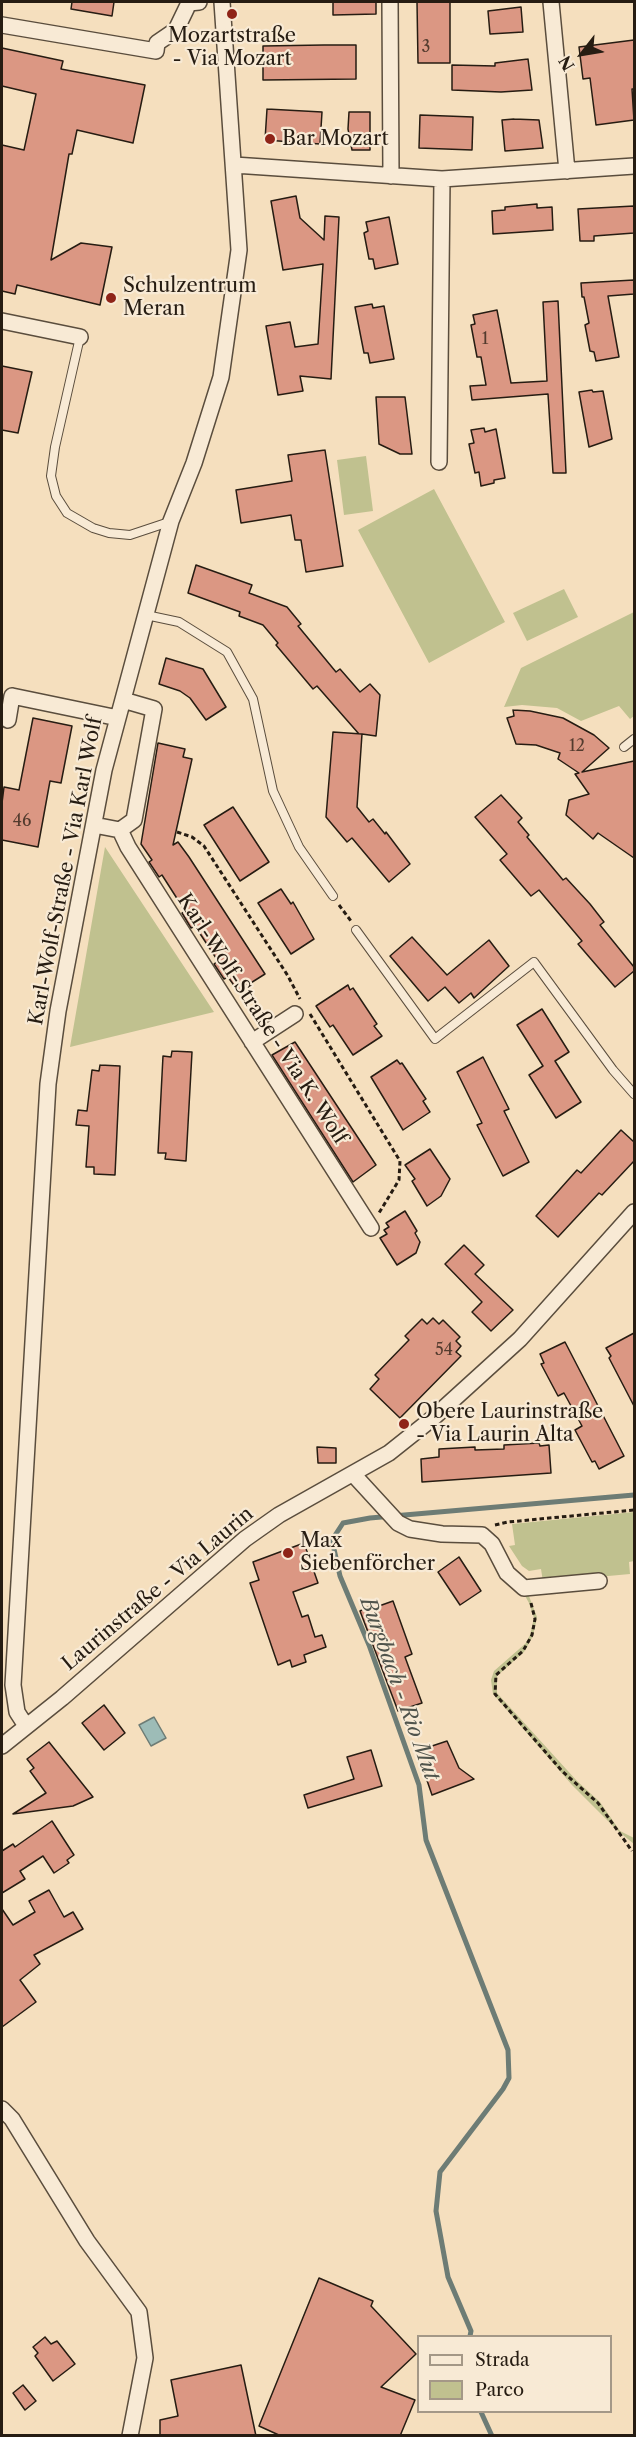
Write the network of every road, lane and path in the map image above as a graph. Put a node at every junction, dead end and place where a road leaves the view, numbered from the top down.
1 (199, 2) edge
2 (222, 2) edge
3 (390, 2) edge
4 (551, 2) edge
5 (2, 25) edge
6 (234, 165) junction
7 (634, 166) edge
8 (567, 171) junction
9 (391, 177) junction
10 (442, 179) junction
11 (2, 321) edge
12 (80, 337) joint
13 (439, 462) dead end
14 (171, 521) junction
15 (146, 615) junction
16 (123, 700) junction
17 (118, 718) junction
18 (8, 720) dead end
19 (634, 739) edge
20 (624, 747) dead end
21 (94, 825) junction
22 (120, 830) junction
23 (333, 896) joint
24 (356, 930) joint
25 (295, 1014) dead end
26 (252, 1042) junction
27 (634, 1094) edge
28 (634, 1212) edge
29 (371, 1228) dead end
30 (353, 1474) junction
31 (634, 1510) edge
32 (482, 1535) junction
33 (599, 1581) dead end
34 (524, 1588) junction
35 (26, 1726) junction
36 (2, 1746) edge
37 (632, 1851) dead end
38 (2, 2109) edge
39 (130, 2436) edge

1 - 5 street
2 - 6 street, Karl-Wolf-Straße - Via Karl Wolf
3 - 9 street
4 - 8 street
6 - 9 street
6 - 14 street, Karl-Wolf-Straße - Via Karl Wolf
7 - 8 street
8 - 10 street
9 - 10 street
10 - 13 street
11 - 12 street
12 - 14 lane
14 - 15 street, Karl-Wolf-Straße - Via Karl Wolf
15 - 16 street, Karl-Wolf-Straße - Via Karl Wolf
15 - 23 lane
16 - 17 street, Karl-Wolf-Straße - Via Karl Wolf
16 - 22 street
17 - 18 street
17 - 21 street, Karl-Wolf-Straße - Via Karl Wolf
19 - 20 lane
21 - 22 street
21 - 35 street, Karl-Wolf-Straße - Via Karl Wolf
22 - 26 street, Karl-Wolf-Straße - Via K. Wolf
23 - 24 path
24 - 27 lane
25 - 26 street
26 - 29 street, Karl-Wolf-Straße - Via K. Wolf
28 - 30 street, Laurinstraße - Via Laurin
30 - 32 street
30 - 35 street, Laurinstraße - Via Laurin
31 - 32 path
32 - 34 street
33 - 34 street
34 - 37 path
35 - 36 street, Laurinstraße - Via Laurin
38 - 39 street

